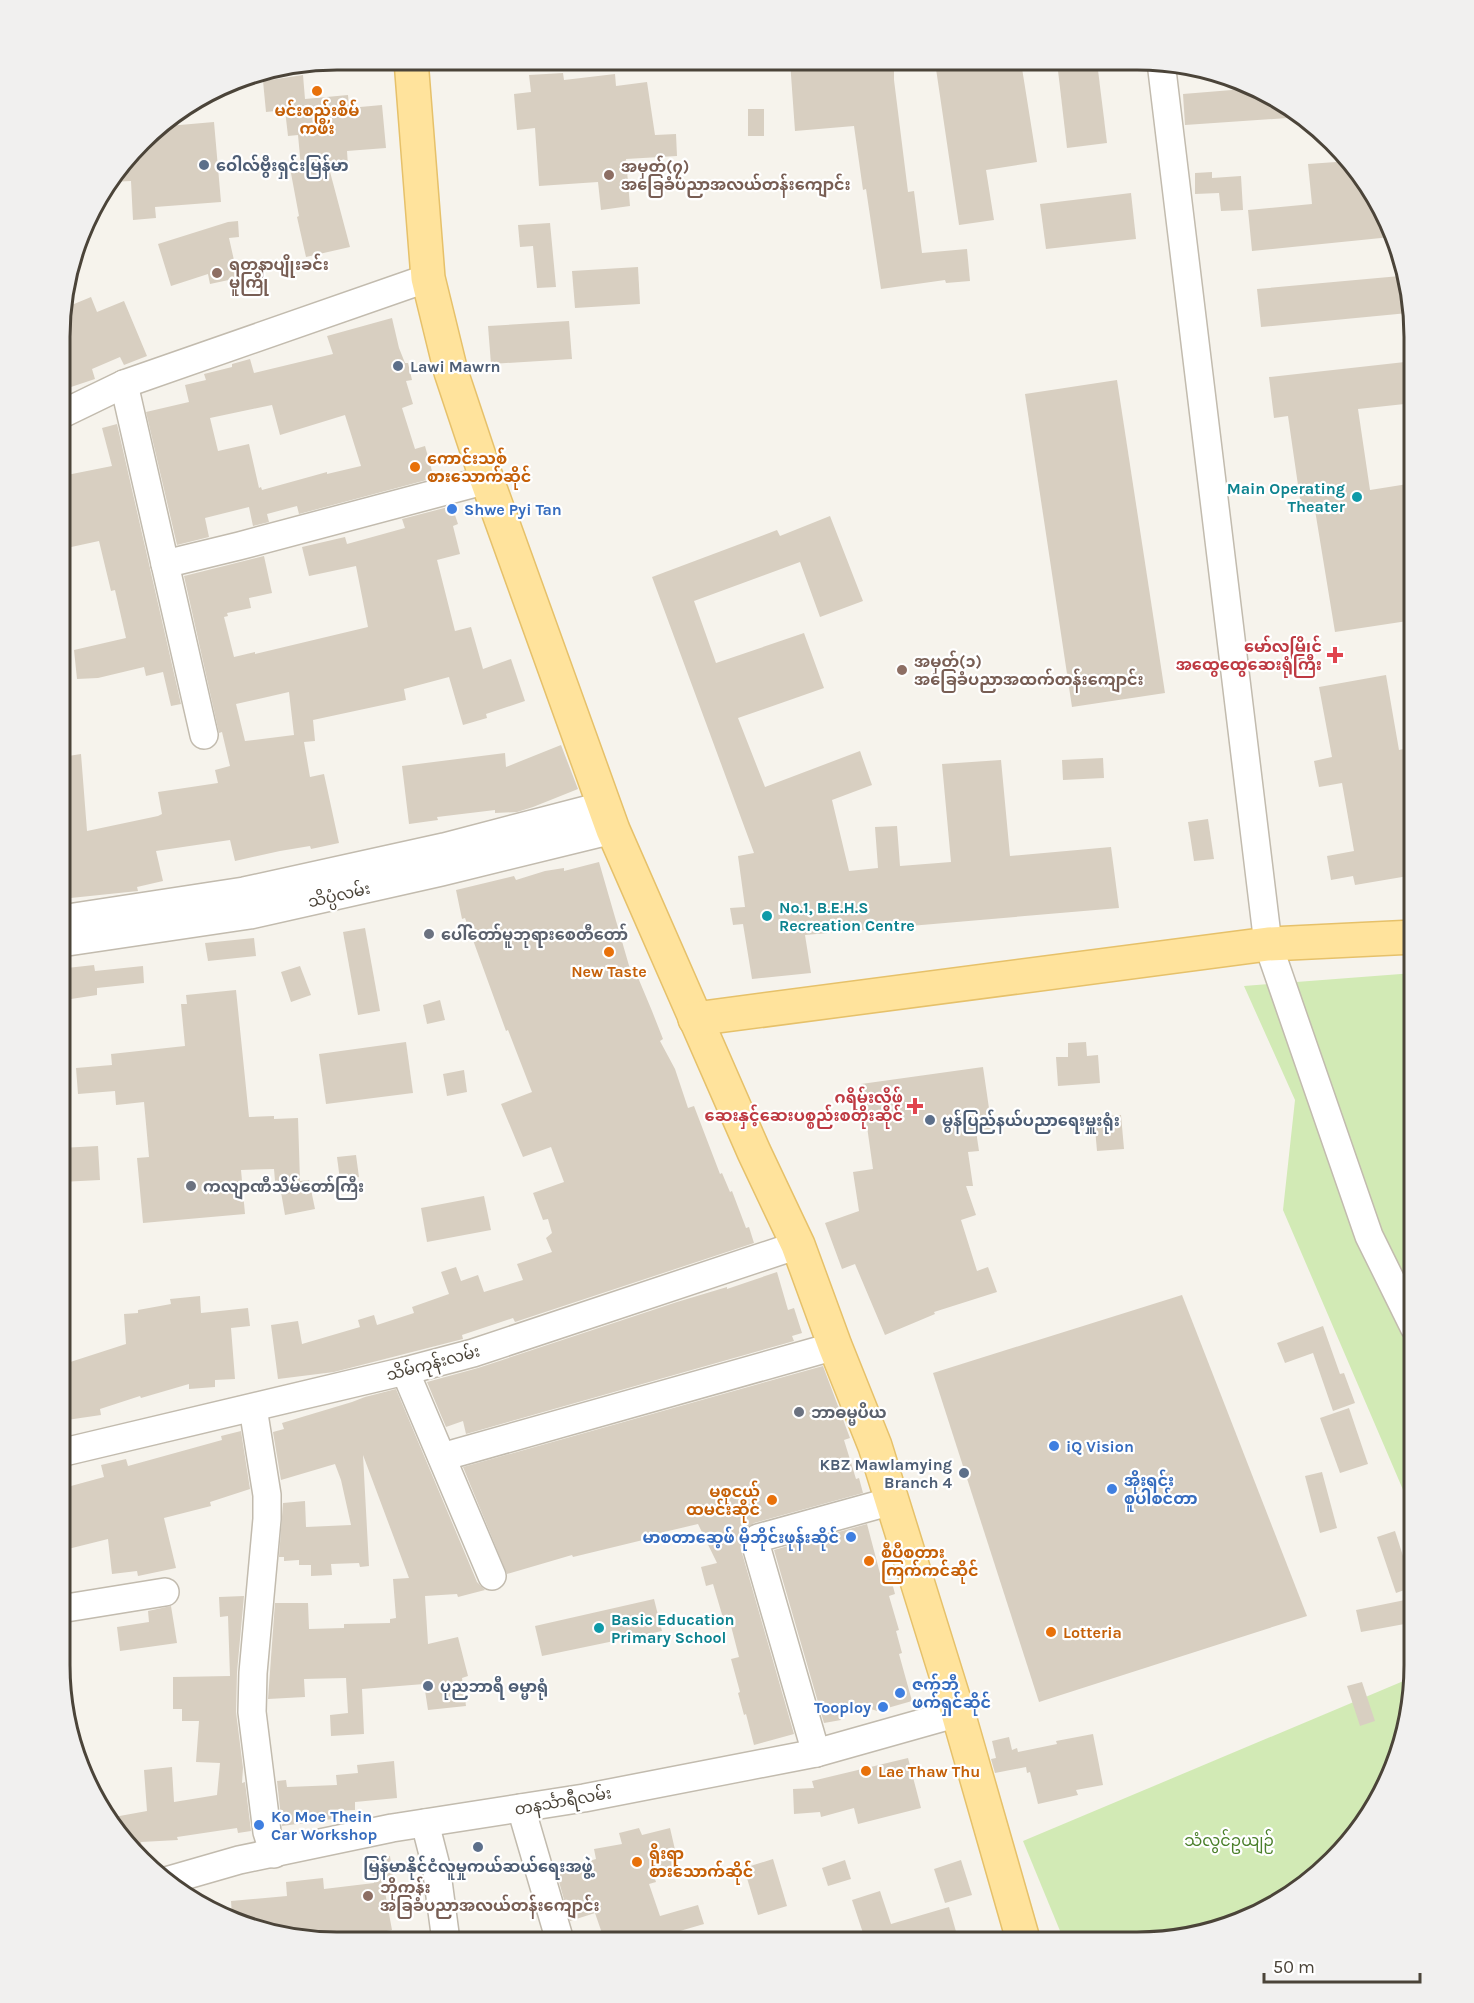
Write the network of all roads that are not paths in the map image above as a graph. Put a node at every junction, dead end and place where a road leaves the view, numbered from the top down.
1 (412, 70) edge
2 (1162, 72) edge
3 (428, 278) junction
4 (124, 384) junction
5 (70, 410) edge
6 (487, 480) junction
7 (165, 564) junction
8 (204, 735) dead end
9 (609, 818) junction
10 (70, 918) edge
11 (1404, 937) edge
12 (70, 942) edge
13 (1268, 944) junction
14 (695, 1019) junction
15 (798, 1245) junction
16 (1404, 1307) edge
17 (835, 1346) junction
18 (405, 1371) junction
19 (253, 1408) junction
20 (70, 1451) edge
21 (442, 1456) junction
22 (892, 1501) junction
23 (492, 1576) dead end
24 (165, 1592) dead end
25 (70, 1607) edge
26 (958, 1713) junction
27 (816, 1753) junction
28 (521, 1808) junction
29 (425, 1823) junction
30 (274, 1854) junction
31 (176, 1878) edge
32 (445, 1932) edge
33 (557, 1932) edge
34 (1021, 1932) edge

1 - 3 main road
2 - 13 street
3 - 4 street
3 - 6 main road
4 - 5 street
4 - 7 street
6 - 7 street
6 - 9 main road
7 - 8 street
9 - 10 street, သိပ္ပံလမ်း
9 - 12 street, သိပ္ပံလမ်း
9 - 14 main road
11 - 13 main road
13 - 14 main road
13 - 16 street
14 - 15 main road
15 - 17 main road
15 - 18 street, သိမ်ကုန်းလမ်း
17 - 21 street
17 - 22 main road
18 - 19 street, သိမ်ကုန်းလမ်း
18 - 21 street
19 - 20 street, သိမ်ကုန်းလမ်း
19 - 30 street
21 - 23 street
22 - 26 main road
22 - 27 street
24 - 25 street
26 - 27 street, တနင်္သာရီလမ်း
26 - 34 main road
27 - 28 street, တနင်္သာရီလမ်း
28 - 29 street, တနင်္သာရီလမ်း
28 - 33 street
29 - 30 street, တနင်္သာရီလမ်း
29 - 32 street
30 - 31 street, တနင်္သာရီလမ်း

